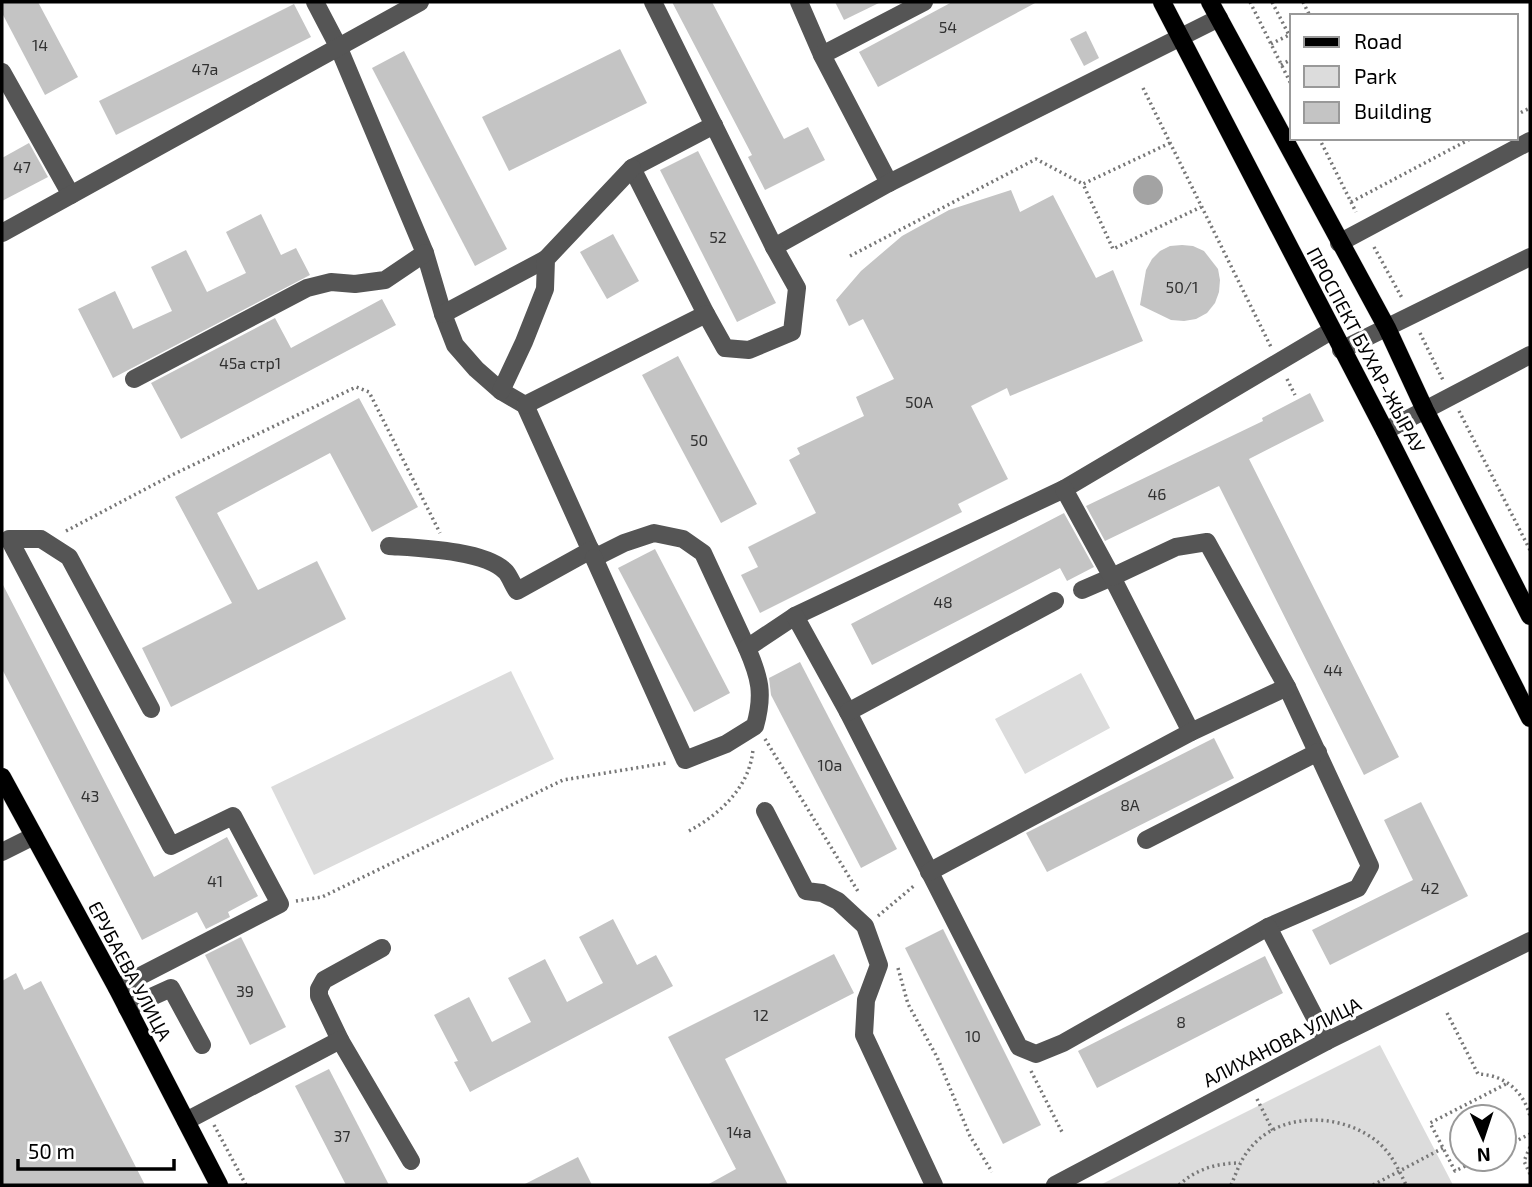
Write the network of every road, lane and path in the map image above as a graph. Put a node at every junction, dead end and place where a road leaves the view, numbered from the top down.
1 (315, 2) edge
2 (421, 2) edge
3 (653, 2) edge
4 (799, 2) edge
5 (924, 2) edge
6 (1162, 2) edge
7 (1210, 2) edge
8 (1250, 2) edge
9 (1272, 2) edge
10 (1219, 18) junction
11 (1180, 37) junction
12 (1271, 44) junction
13 (338, 46) junction
14 (822, 55) junction
15 (1290, 60) edge
16 (1281, 65) junction
17 (2, 72) edge
18 (1290, 82) edge
19 (1143, 88) dead end
20 (714, 125) junction
21 (1320, 140) edge
22 (1468, 140) edge
23 (1530, 141) edge
24 (1170, 143) junction
25 (632, 168) junction
26 (889, 183) junction
27 (1083, 184) junction
28 (71, 195) junction
29 (1351, 202) junction
30 (1201, 207) junction
31 (1364, 230) junction
32 (2, 233) edge
33 (1339, 243) junction
34 (774, 247) junction
35 (425, 253) junction
36 (850, 256) dead end
37 (1530, 257) edge
38 (546, 259) junction
39 (443, 314) junction
40 (706, 314) junction
41 (1412, 316) junction
42 (1387, 328) junction
43 (1331, 331) junction
44 (1341, 350) junction
45 (1530, 355) edge
46 (1279, 362) junction
47 (134, 379) dead end
48 (501, 391) junction
49 (1295, 396) dead end
50 (1451, 396) junction
51 (525, 405) junction
52 (1425, 410) junction
53 (1385, 430) junction
54 (1064, 489) junction
55 (4, 535) edge
56 (46, 542) junction
57 (389, 546) dead end
58 (1530, 550) edge
59 (450, 551) junction
60 (592, 554) junction
61 (1112, 577) junction
62 (1082, 590) dead end
63 (1055, 601) dead end
64 (795, 616) junction
65 (1530, 616) edge
66 (747, 648) junction
67 (1287, 687) junction
68 (1528, 706) edge
69 (151, 709) dead end
70 (848, 712) junction
71 (755, 726) junction
72 (1191, 732) junction
73 (1318, 752) junction
74 (685, 760) junction
75 (2, 777) edge
76 (765, 811) dead end
77 (689, 831) dead end
78 (34, 836) junction
79 (1146, 840) dead end
80 (2, 852) edge
81 (929, 872) junction
82 (280, 904) junction
83 (876, 918) dead end
84 (1268, 927) junction
85 (1530, 941) edge
86 (382, 948) dead end
87 (117, 988) junction
88 (127, 1008) junction
89 (1447, 1013) dead end
90 (340, 1040) junction
91 (1327, 1041) junction
92 (202, 1045) dead end
93 (1019, 1047) junction
94 (937, 1057) dead end
95 (1508, 1083) junction
96 (1257, 1099) dead end
97 (1529, 1104) edge
98 (206, 1111) junction
99 (1530, 1116) edge
100 (186, 1121) junction
101 (1273, 1131) junction
102 (1063, 1134) dead end
103 (1530, 1147) edge
104 (1443, 1148) junction
105 (1448, 1158) edge
106 (411, 1161) dead end
107 (1240, 1163) junction
108 (1399, 1171) junction
109 (992, 1172) dead end
110 (1530, 1174) edge
111 (219, 1185) edge
112 (246, 1185) edge
113 (934, 1185) edge
114 (1055, 1185) edge
115 (1179, 1185) edge
116 (1231, 1185) edge
117 (1373, 1185) edge
118 (1406, 1185) edge

1 - 13 street
2 - 13 street
3 - 20 street
4 - 14 street
5 - 14 street
6 - 11 main road, ПРОСПЕКТ БУХАР-ЖЫРАУ
7 - 10 main road, ПРОСПЕКТ БУХАР-ЖЫРАУ
8 - 12 path
9 - 12 path
10 - 11 street
10 - 33 main road, ПРОСПЕКТ БУХАР-ЖЫРАУ
11 - 26 street
11 - 43 main road, ПРОСПЕКТ БУХАР-ЖЫРАУ
12 - 16 path
13 - 28 street
13 - 35 street
14 - 26 street
15 - 16 path
16 - 18 path
17 - 28 street
19 - 24 path
20 - 25 street
20 - 34 street
21 - 29 path
22 - 29 path
23 - 31 street
24 - 27 path
24 - 30 path
25 - 38 street
25 - 40 street
26 - 34 street
27 - 30 path
27 - 36 path
28 - 32 street
29 - 31 path
30 - 46 path
31 - 33 street
31 - 41 path
33 - 42 main road, ПРОСПЕКТ БУХАР-ЖЫРАУ
34 - 40 street
35 - 39 street
35 - 47 street
37 - 41 street
38 - 39 street
38 - 48 street
39 - 48 street
40 - 51 street
41 - 42 street
41 - 50 path
42 - 44 street
42 - 52 main road, ПРОСПЕКТ БУХАР-ЖЫРАУ
43 - 44 main road, ПРОСПЕКТ БУХАР-ЖЫРАУ
43 - 46 street
44 - 53 main road, ПРОСПЕКТ БУХАР-ЖЫРАУ
45 - 50 street
46 - 49 path
46 - 54 street
48 - 51 street
50 - 52 street
50 - 58 path
51 - 60 street
52 - 53 street
52 - 65 main road, ПРОСПЕКТ БУХАР-ЖЫРАУ
53 - 68 main road, ПРОСПЕКТ БУХАР-ЖЫРАУ
54 - 61 street
54 - 64 street
55 - 56 street
55 - 82 street
56 - 59 path
56 - 69 street
57 - 59 street
59 - 60 street
60 - 66 street
60 - 74 street
61 - 62 street
61 - 67 street
61 - 72 street
63 - 70 street
64 - 66 street
64 - 70 street
66 - 71 street
67 - 72 street
67 - 73 street
70 - 81 street
71 - 74 street
71 - 77 path
72 - 81 street
73 - 79 street
73 - 84 street
74 - 82 path
75 - 78 main road, ЕРУБАЕВА УЛИЦА
76 - 113 street
78 - 80 street
78 - 87 main road, ЕРУБАЕВА УЛИЦА
81 - 83 path
81 - 93 street
82 - 87 street
84 - 91 street
84 - 93 street
85 - 91 street, АЛИХАНОВА УЛИЦА
86 - 90 street
87 - 88 main road, ЕРУБАЕВА УЛИЦА
88 - 92 street
88 - 100 main road, ЕРУБАЕВА УЛИЦА
89 - 95 path
90 - 98 street
90 - 106 street
91 - 114 street, АЛИХАНОВА УЛИЦА
93 - 102 path
94 - 109 path
95 - 97 path
95 - 104 path
96 - 101 path
97 - 99 path
98 - 100 street
98 - 112 path
100 - 111 main road, ЕРУБАЕВА УЛИЦА
101 - 107 path
101 - 108 path
103 - 110 path
104 - 105 path
104 - 108 path
107 - 115 path
107 - 116 path
108 - 117 path
108 - 118 path

